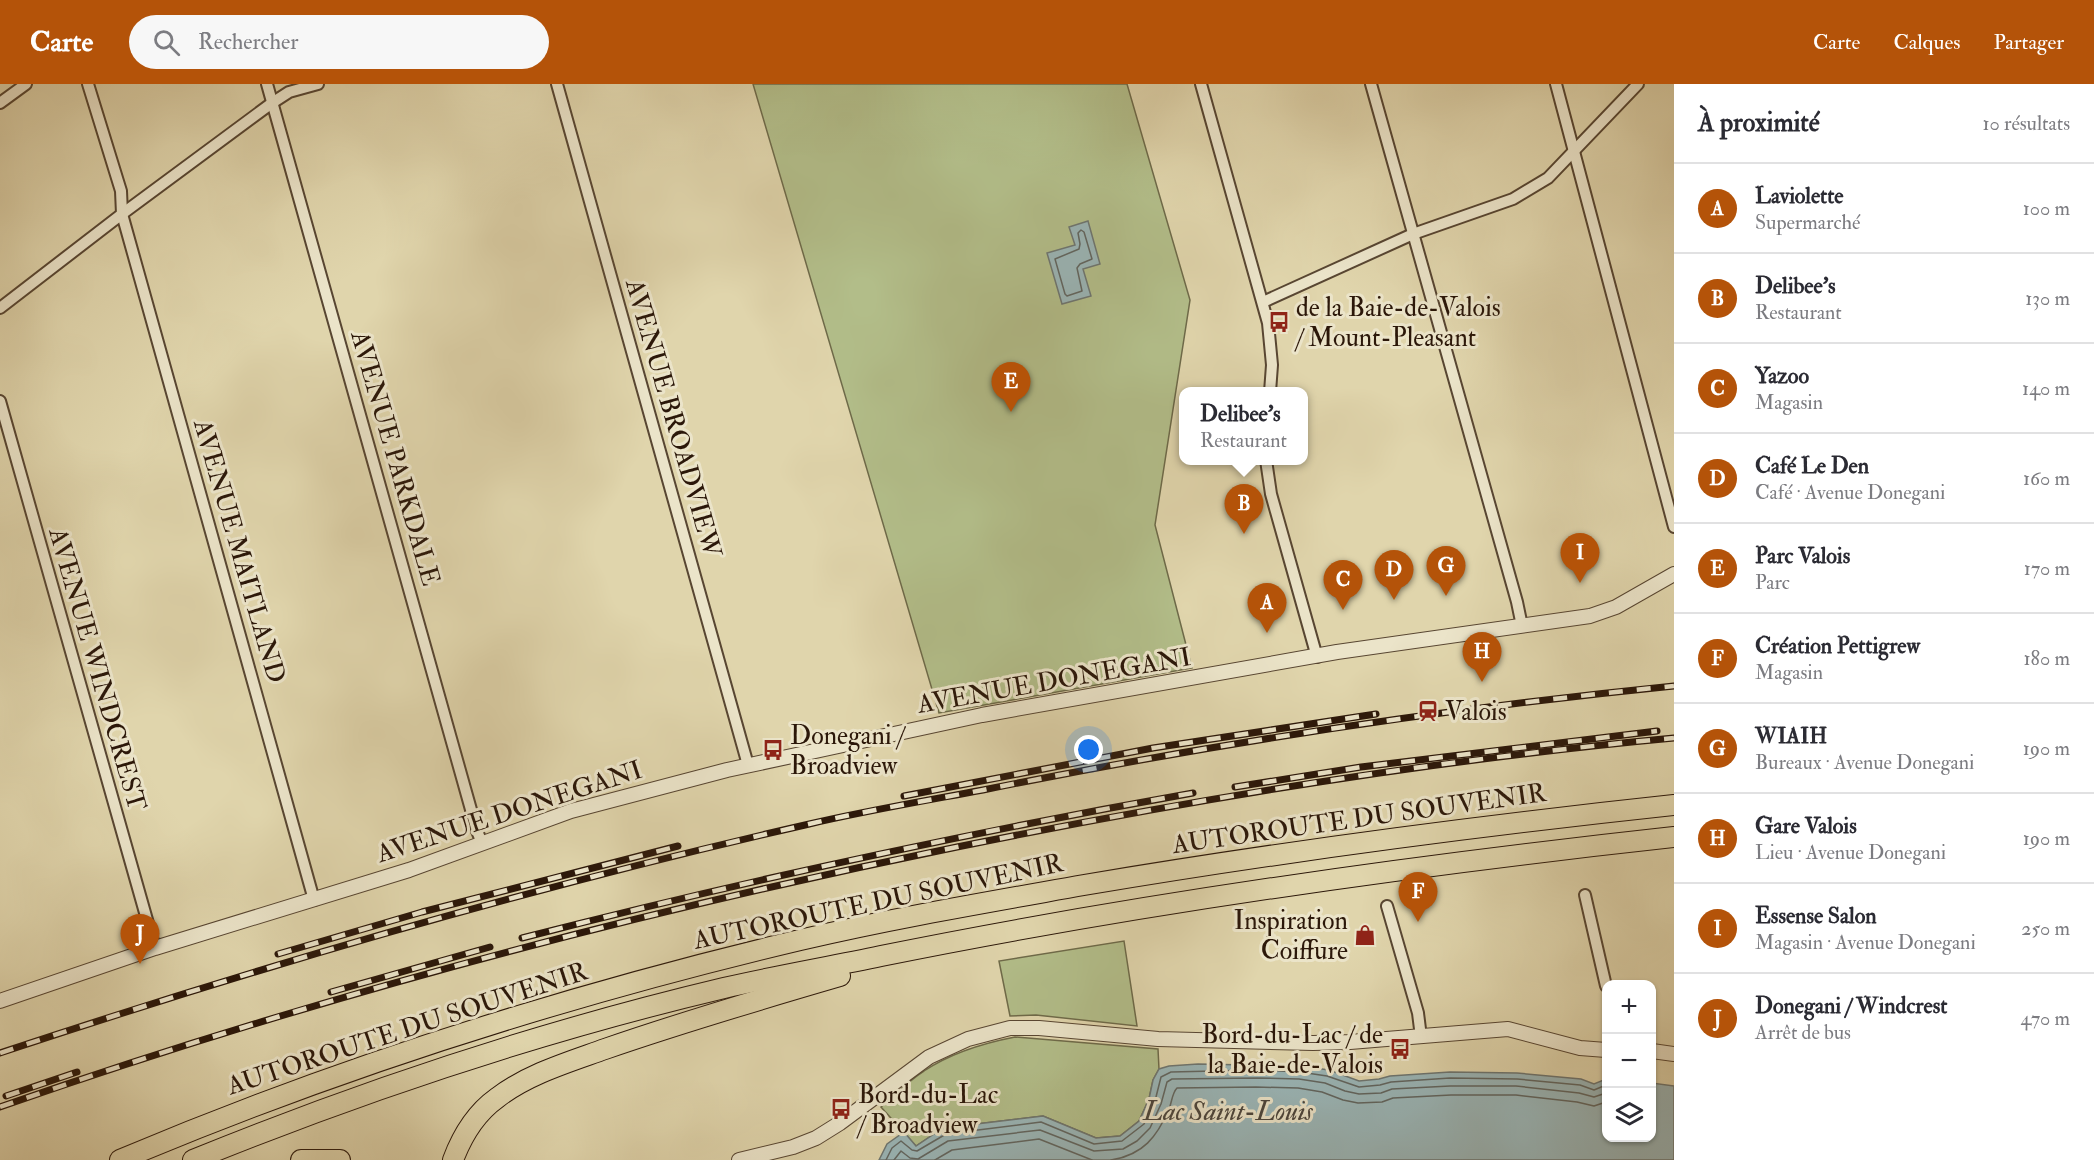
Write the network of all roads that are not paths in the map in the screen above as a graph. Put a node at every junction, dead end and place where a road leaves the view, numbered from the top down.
1 (26, 84) edge
2 (88, 84) edge
3 (267, 84) edge
4 (318, 84) edge
5 (557, 84) edge
6 (1201, 84) edge
7 (1371, 84) edge
8 (1556, 84) edge
9 (1638, 84) edge
10 (0, 103) edge
11 (272, 103) junction
12 (1575, 151) junction
13 (122, 214) junction
14 (1413, 234) junction
15 (1263, 302) junction
16 (0, 308) edge
17 (1270, 387) edge
18 (0, 401) edge
19 (1267, 465) edge
20 (1674, 528) edge
21 (1674, 574) edge
22 (1522, 626) junction
23 (1317, 657) junction
24 (748, 765) junction
25 (1674, 806) edge
26 (1674, 837) edge
27 (482, 843) junction
28 (1585, 895) dead end
29 (314, 900) junction
30 (1387, 906) dead end
31 (975, 937) junction
32 (154, 948) junction
33 (1605, 980) edge
34 (0, 1001) edge
35 (1421, 1037) junction
36 (1602, 1050) edge
37 (1656, 1051) edge
38 (1674, 1053) edge
39 (120, 1160) edge
40 (193, 1160) edge
41 (301, 1160) edge
42 (340, 1160) edge
43 (453, 1160) edge
44 (739, 1160) edge

1 - 10 street
2 - 13 street, AVENUE MAITLAND
3 - 11 street, AVENUE PARKDALE
4 - 11 street
5 - 24 street, AVENUE BROADVIEW
6 - 15 street
7 - 14 street
8 - 12 street
9 - 12 street
11 - 13 street
11 - 27 street, AVENUE PARKDALE
12 - 14 street
12 - 20 street
13 - 16 street
13 - 29 street, AVENUE MAITLAND
14 - 15 street
14 - 22 street
15 - 17 street
18 - 32 street, AVENUE WINDCREST
19 - 23 street
21 - 22 street, AVENUE DONEGANI
22 - 23 street, AVENUE DONEGANI
23 - 24 street, AVENUE DONEGANI
24 - 27 street, AVENUE DONEGANI
25 - 39 highway, AUTOROUTE DU SOUVENIR
26 - 31 highway, AUTOROUTE DU SOUVENIR
27 - 29 street, AVENUE DONEGANI
28 - 33 street
29 - 32 street, AVENUE DONEGANI
30 - 35 street
31 - 40 highway, AUTOROUTE DU SOUVENIR
31 - 43 highway
32 - 34 street, AVENUE DONEGANI
35 - 36 street
35 - 44 street
37 - 38 street
41 - 42 highway

